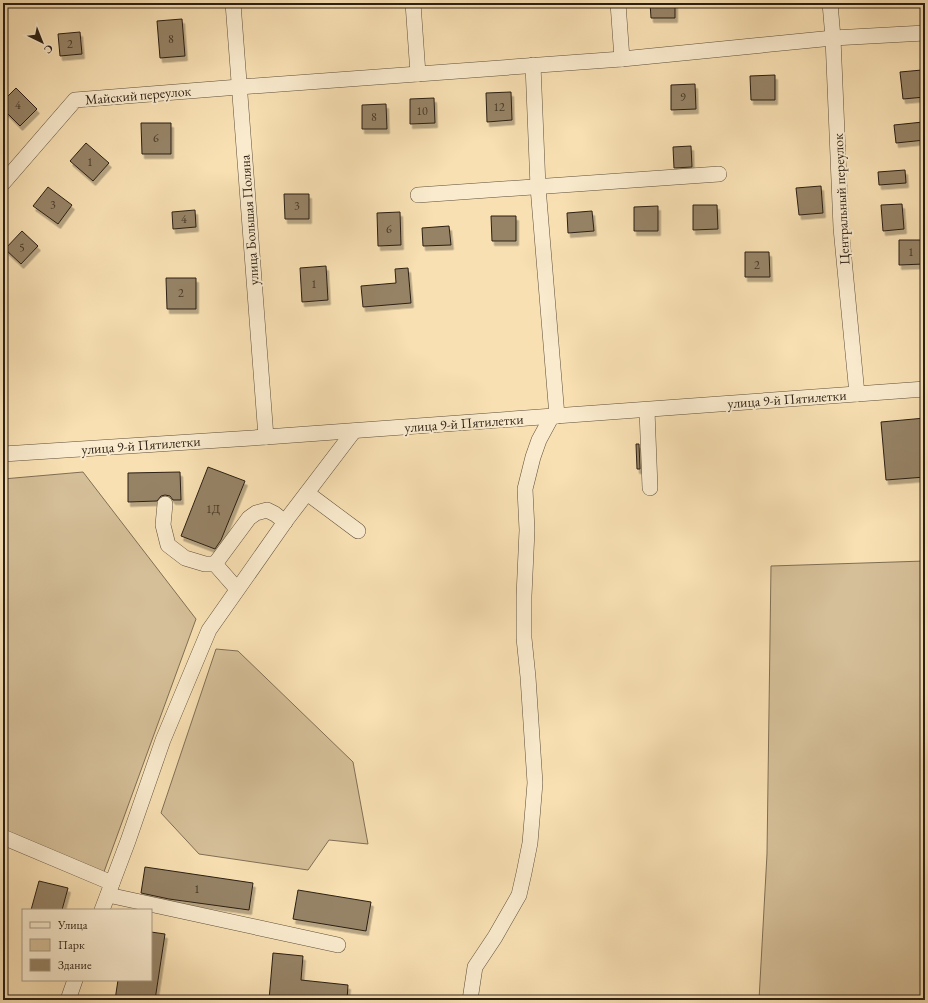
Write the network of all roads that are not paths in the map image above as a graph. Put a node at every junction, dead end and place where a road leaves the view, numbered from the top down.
1 (233, 3) edge
2 (413, 3) edge
3 (618, 3) edge
4 (830, 3) edge
5 (925, 33) edge
6 (833, 38) junction
7 (622, 59) junction
8 (533, 65) junction
9 (418, 74) junction
10 (239, 87) junction
11 (719, 174) dead end
12 (3, 183) edge
13 (538, 187) junction
14 (418, 195) dead end
15 (925, 389) edge
16 (857, 394) junction
17 (647, 410) junction
18 (554, 416) junction
19 (354, 431) junction
20 (266, 437) junction
21 (3, 454) edge
22 (650, 488) dead end
23 (307, 493) junction
24 (165, 504) dead end
25 (285, 522) junction
26 (358, 531) dead end
27 (215, 564) junction
28 (237, 589) junction
29 (3, 837) edge
30 (110, 889) junction
31 (102, 909) edge
32 (338, 945) dead end
33 (75, 981) edge
34 (68, 1000) edge
35 (470, 1000) edge

1 - 10 street, улица Большая Поляна
2 - 9 street
3 - 7 street
4 - 6 street, Центральный переулок
5 - 6 street, Майский переулок
6 - 7 street, Майский переулок
6 - 16 street, Центральный переулок
7 - 8 street, Майский переулок
8 - 9 street, Майский переулок
8 - 13 street
9 - 10 street, Майский переулок
10 - 12 street, Майский переулок
10 - 20 street, улица Большая Поляна
11 - 13 street
13 - 14 street
13 - 18 street
15 - 16 street, улица 9-й Пятилетки
16 - 17 street, улица 9-й Пятилетки
17 - 18 street, улица 9-й Пятилетки
17 - 22 street
18 - 19 street, улица 9-й Пятилетки
18 - 35 street
19 - 20 street, улица 9-й Пятилетки
19 - 23 street
20 - 21 street, улица 9-й Пятилетки
23 - 25 street
23 - 26 street
24 - 27 street
25 - 27 street
25 - 28 street
27 - 28 street
28 - 30 street
29 - 30 street
30 - 31 street
30 - 32 street
33 - 34 street

